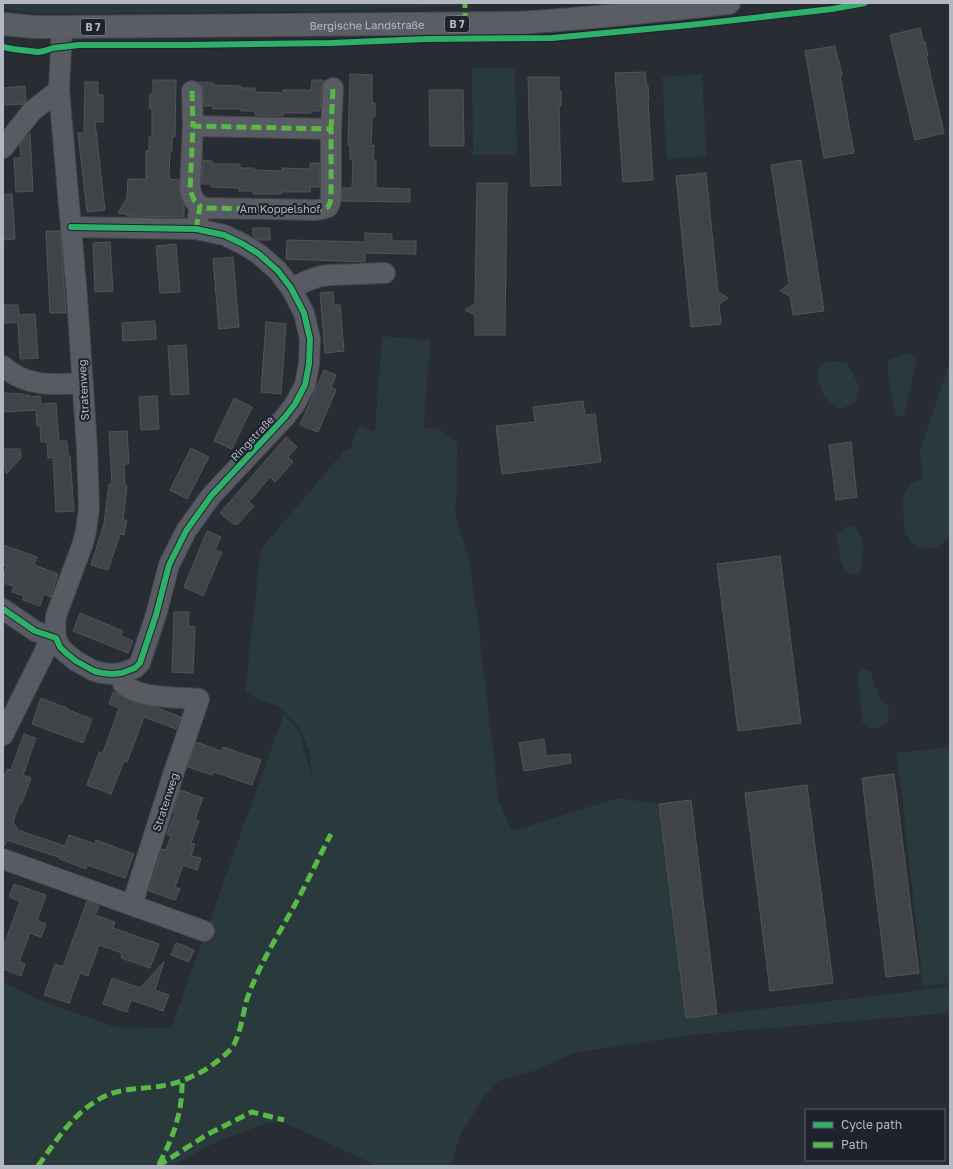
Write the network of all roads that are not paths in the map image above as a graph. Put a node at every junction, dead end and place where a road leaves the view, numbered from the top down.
1 (730, 3) edge
2 (3, 24) edge
3 (62, 28) junction
4 (333, 88) dead end
5 (59, 90) junction
6 (192, 91) dead end
7 (193, 126) junction
8 (331, 129) junction
9 (3, 148) edge
10 (200, 206) junction
11 (71, 227) junction
12 (196, 229) junction
13 (385, 273) dead end
14 (291, 288) junction
15 (3, 366) edge
16 (83, 384) junction
17 (3, 609) edge
18 (56, 638) junction
19 (122, 673) junction
20 (3, 735) edge
21 (3, 859) edge
22 (132, 905) junction
23 (204, 931) dead end

1 - 3 main road, Bergische Landstraße / B 7
2 - 3 main road, Bergische Landstraße / B 7
3 - 5 street, Stratenweg
4 - 8 street, Am Koppelshof
5 - 9 street
5 - 11 street, Stratenweg
6 - 7 street
7 - 8 street
7 - 10 street
8 - 10 street, Am Koppelshof
10 - 12 street
11 - 12 street, Ringstraße
11 - 16 street, Stratenweg
12 - 14 street, Ringstraße
13 - 14 street
14 - 19 street, Ringstraße
15 - 16 street
16 - 18 street, Stratenweg
17 - 18 street
18 - 19 street, Ringstraße
18 - 20 street
19 - 22 street, Stratenweg
21 - 22 street
22 - 23 street

